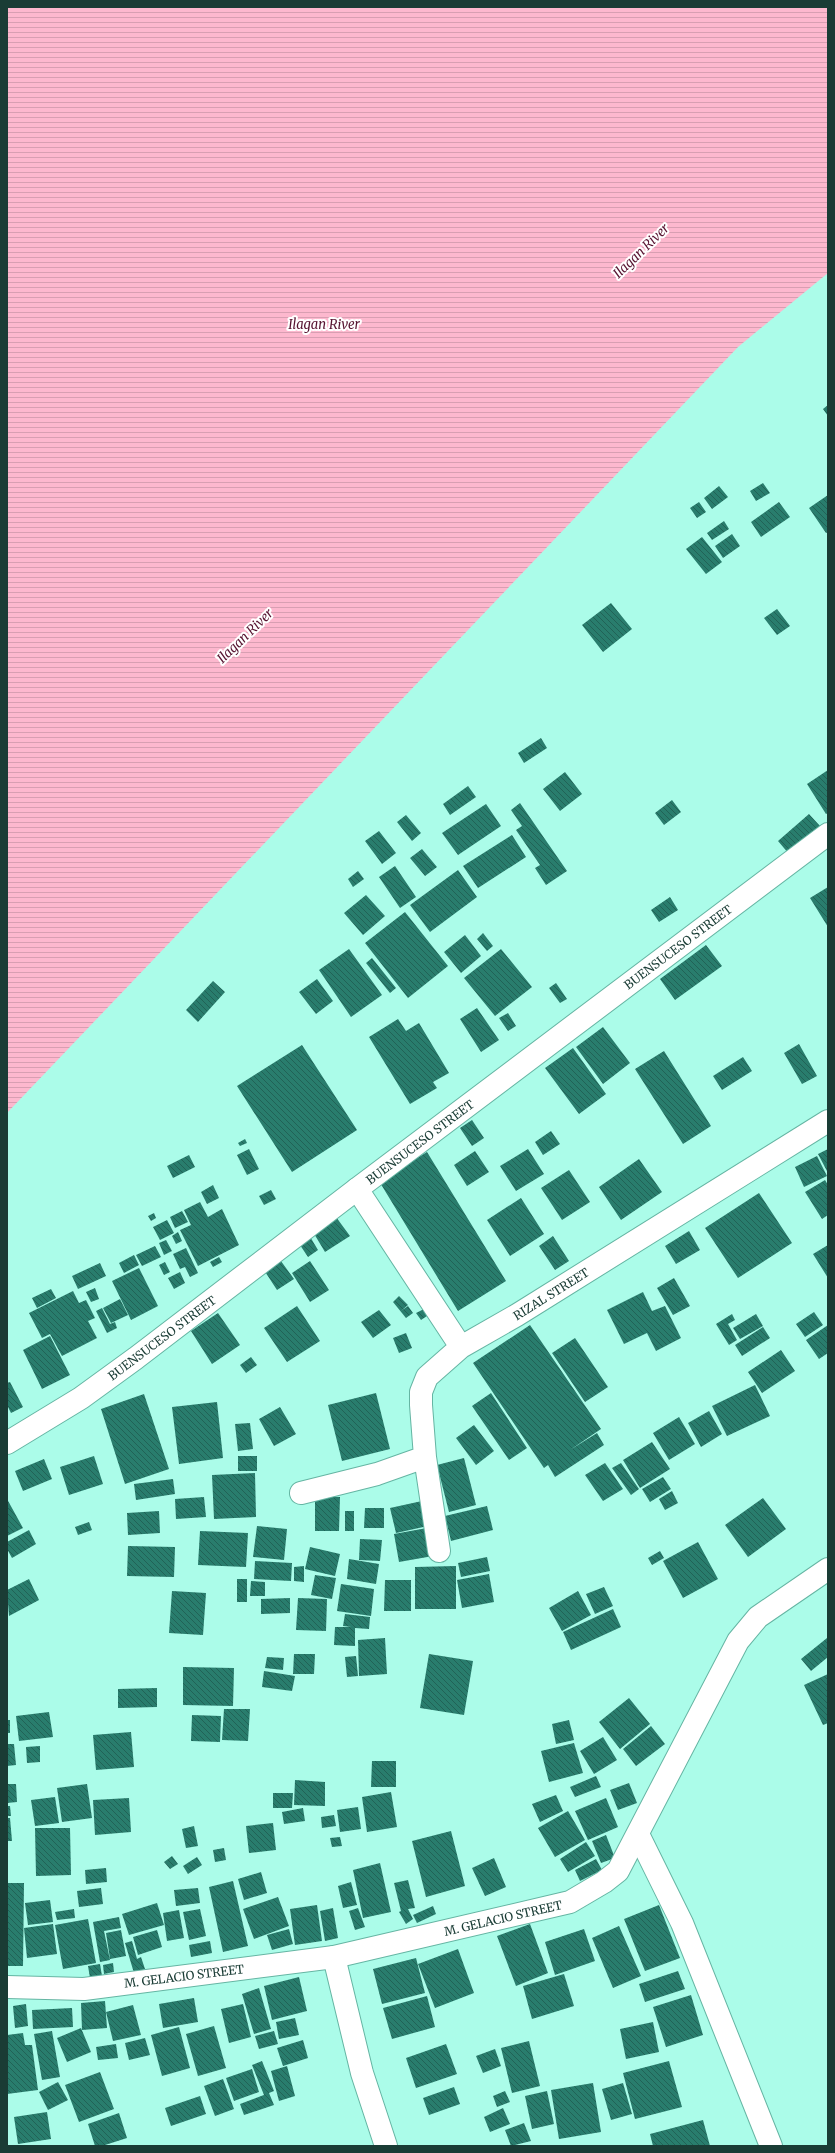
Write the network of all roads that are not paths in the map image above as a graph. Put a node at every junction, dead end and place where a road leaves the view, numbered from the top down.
1 (828, 834) edge
2 (828, 1121) edge
3 (356, 1189) junction
4 (461, 1347) junction
5 (7, 1443) edge
6 (425, 1457) junction
7 (301, 1493) dead end
8 (438, 1551) dead end
9 (828, 1569) edge
10 (638, 1834) junction
11 (334, 1958) junction
12 (7, 1987) edge
13 (386, 2146) edge
14 (771, 2146) edge

1 - 3 street, BUENSUCESO STREET
2 - 4 street, RIZAL STREET
3 - 4 street
3 - 5 street, BUENSUCESO STREET
4 - 6 street, RIZAL STREET
6 - 7 street
6 - 8 street, RIZAL STREET
9 - 10 street, M. GELACIO STREET
10 - 11 street, M. GELACIO STREET
10 - 14 street
11 - 12 street, M. GELACIO STREET
11 - 13 street

